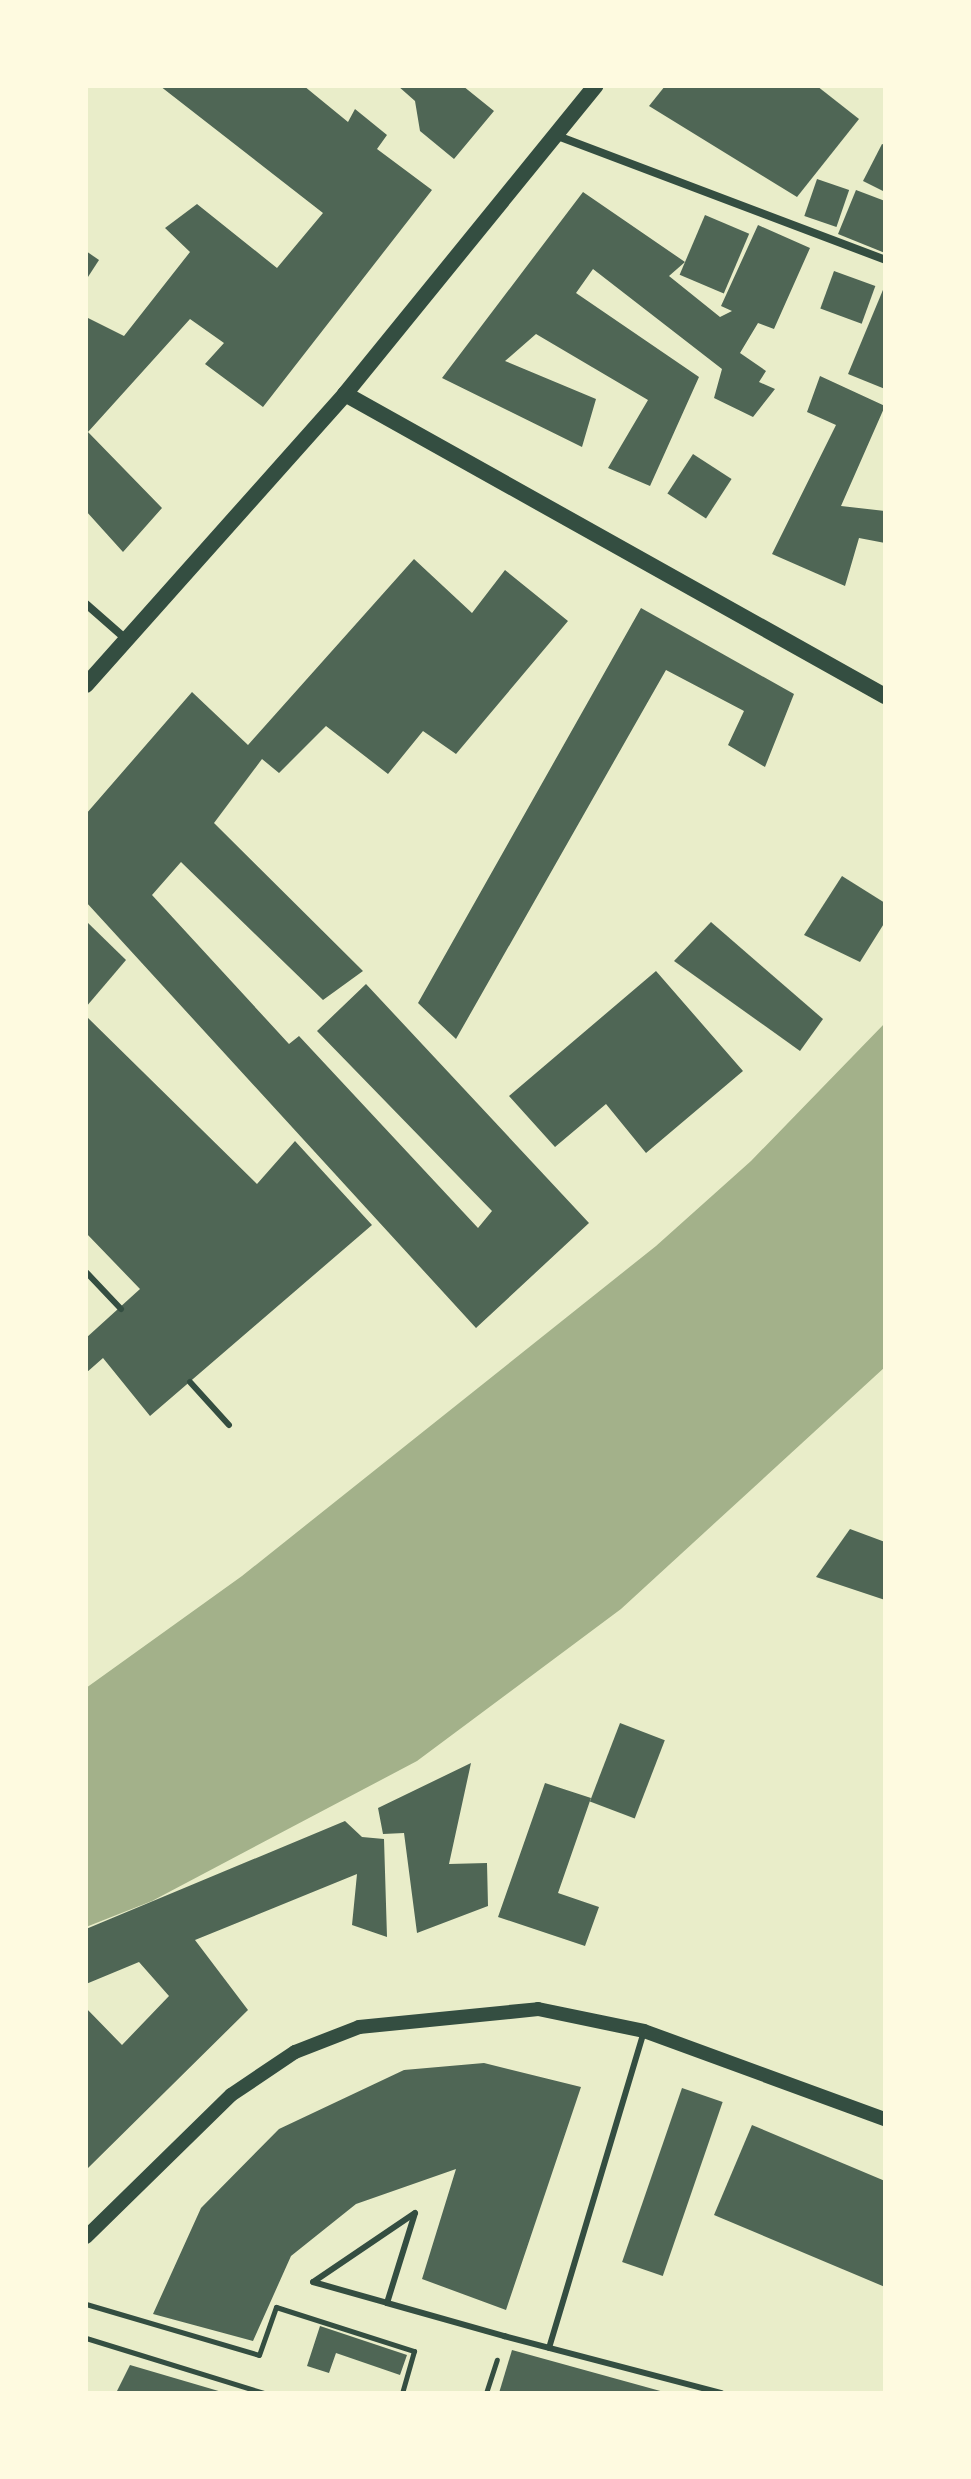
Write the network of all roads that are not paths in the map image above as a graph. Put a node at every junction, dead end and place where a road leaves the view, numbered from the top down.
1 (595, 86) edge
2 (555, 135) junction
3 (885, 260) edge
4 (345, 394) junction
5 (86, 604) edge
6 (127, 640) junction
7 (86, 685) edge
8 (885, 696) edge
9 (86, 1272) edge
10 (121, 1309) dead end
11 (190, 1382) dead end
12 (229, 1425) dead end
13 (644, 2031) junction
14 (885, 2119) edge
15 (86, 2237) edge
16 (387, 2303) junction
17 (549, 2348) junction
18 (722, 2393) edge

1 - 2 main road
2 - 3 street
2 - 4 main road
4 - 6 main road
4 - 8 main road
5 - 6 street
6 - 7 main road
9 - 10 lane
11 - 12 lane
13 - 14 street
13 - 15 street
13 - 17 lane
16 - 16 lane
16 - 17 lane
17 - 18 lane

